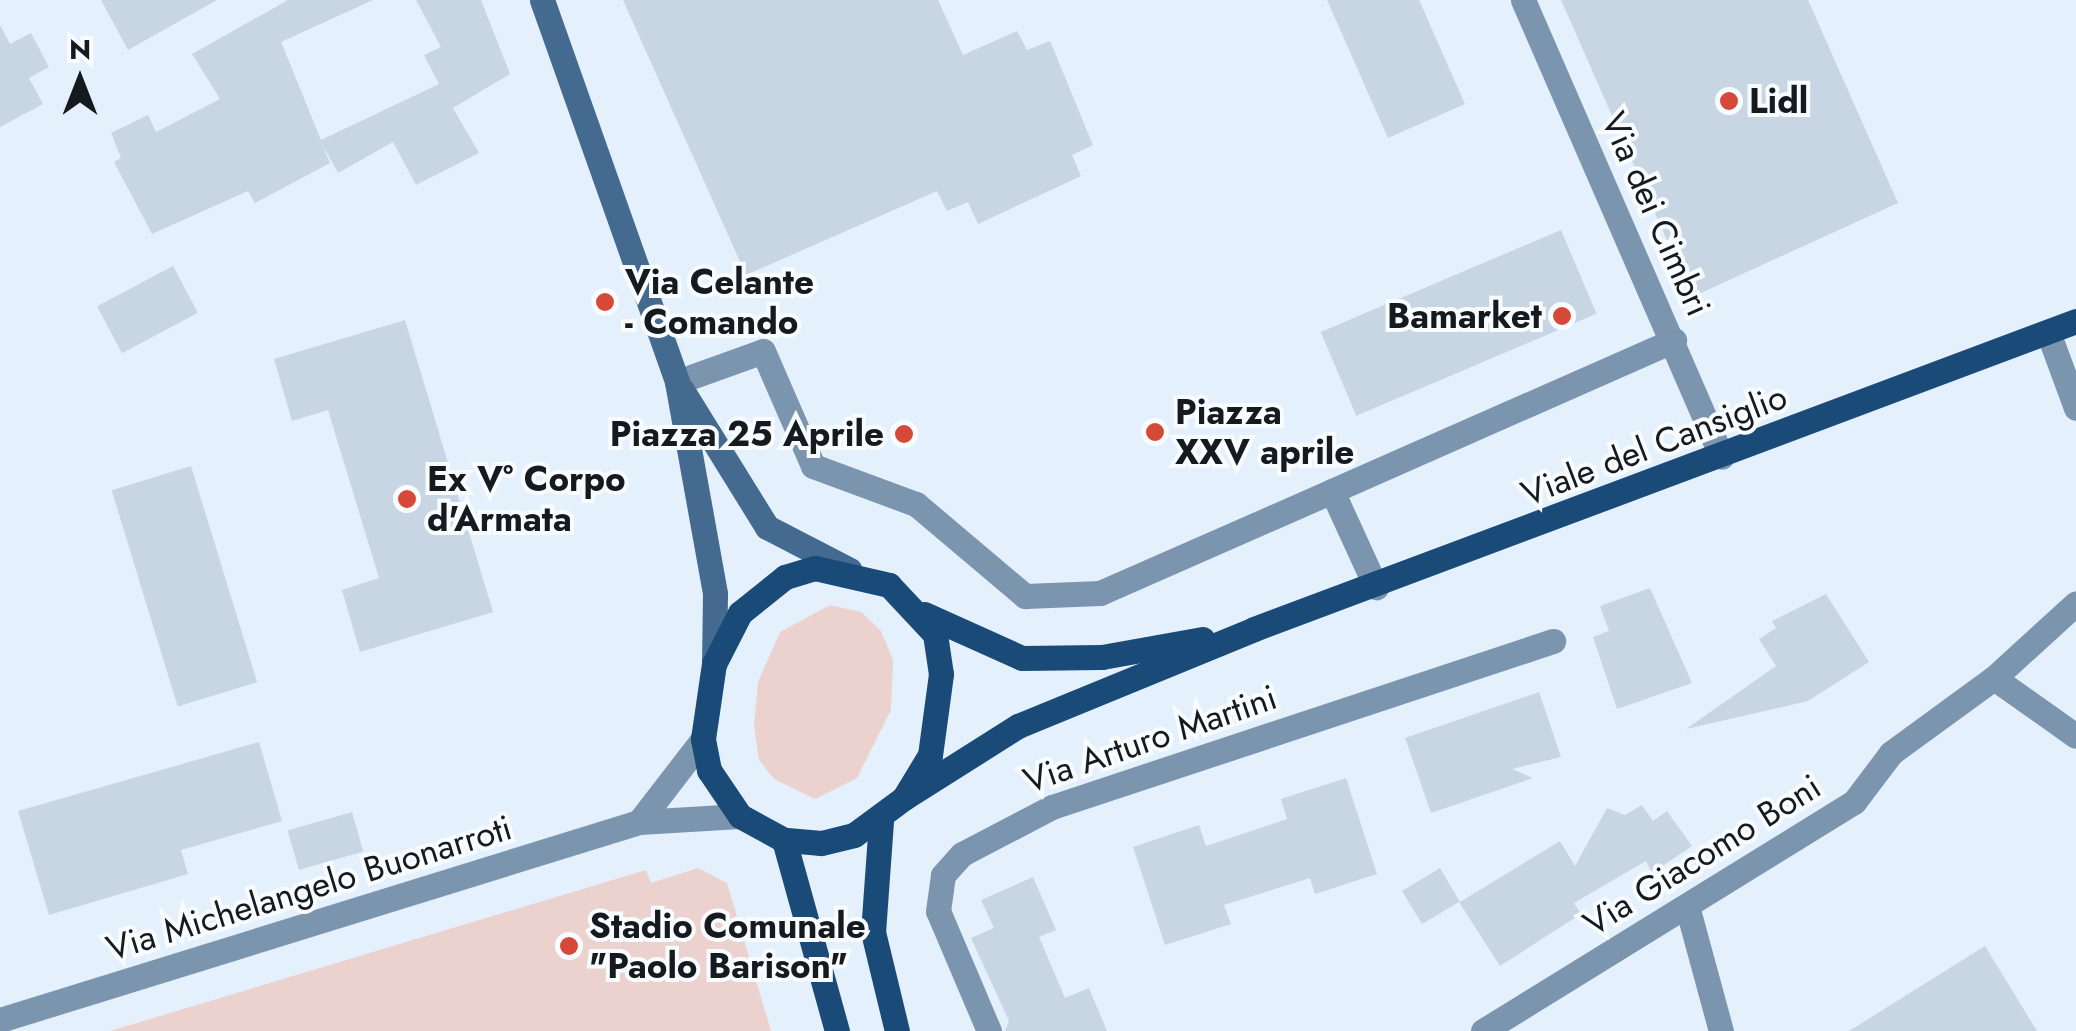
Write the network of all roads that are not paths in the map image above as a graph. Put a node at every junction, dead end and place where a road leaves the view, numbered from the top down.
1 (542, 0) edge
2 (1523, 0) edge
3 (2076, 322) edge
4 (2048, 332) junction
5 (1674, 340) junction
6 (677, 382) junction
7 (2076, 408) edge
8 (1722, 457) junction
9 (1332, 491) junction
10 (853, 572) junction
11 (1376, 588) junction
12 (2076, 602) edge
13 (920, 612) junction
14 (1254, 629) junction
15 (1553, 641) dead end
16 (714, 664) junction
17 (1994, 678) junction
18 (2076, 736) edge
19 (702, 739) junction
20 (904, 798) junction
21 (740, 816) junction
22 (881, 821) junction
23 (639, 822) junction
24 (784, 840) junction
25 (1687, 906) junction
26 (0, 1020) edge
27 (837, 1031) edge
28 (897, 1031) edge
29 (989, 1031) edge
30 (1483, 1031) edge
31 (1721, 1031) edge

1 - 6 main road
2 - 5 street, Via dei Cimbri
3 - 4 main road, Viale del Cansiglio
4 - 7 street
4 - 8 main road, Viale del Cansiglio
5 - 8 street, Via dei Cimbri
5 - 9 street
6 - 9 street
6 - 10 main road
6 - 16 main road
8 - 11 main road, Viale del Cansiglio
9 - 11 street
10 - 13 main road
10 - 16 main road
11 - 14 main road, Viale del Cansiglio
12 - 17 street, Via Giacomo Boni
13 - 14 main road, Viale del Cansiglio
13 - 20 main road
14 - 20 main road, Viale del Cansiglio
15 - 29 street, Via Arturo Martini
16 - 19 main road
17 - 18 street
17 - 25 street, Via Giacomo Boni
19 - 21 main road
19 - 23 street
20 - 22 main road
21 - 23 street, Via Michelangelo Buonarroti
21 - 24 main road
22 - 24 main road
22 - 28 main road
23 - 26 street, Via Michelangelo Buonarroti
24 - 27 main road
25 - 30 street, Via Giacomo Boni
25 - 31 street

